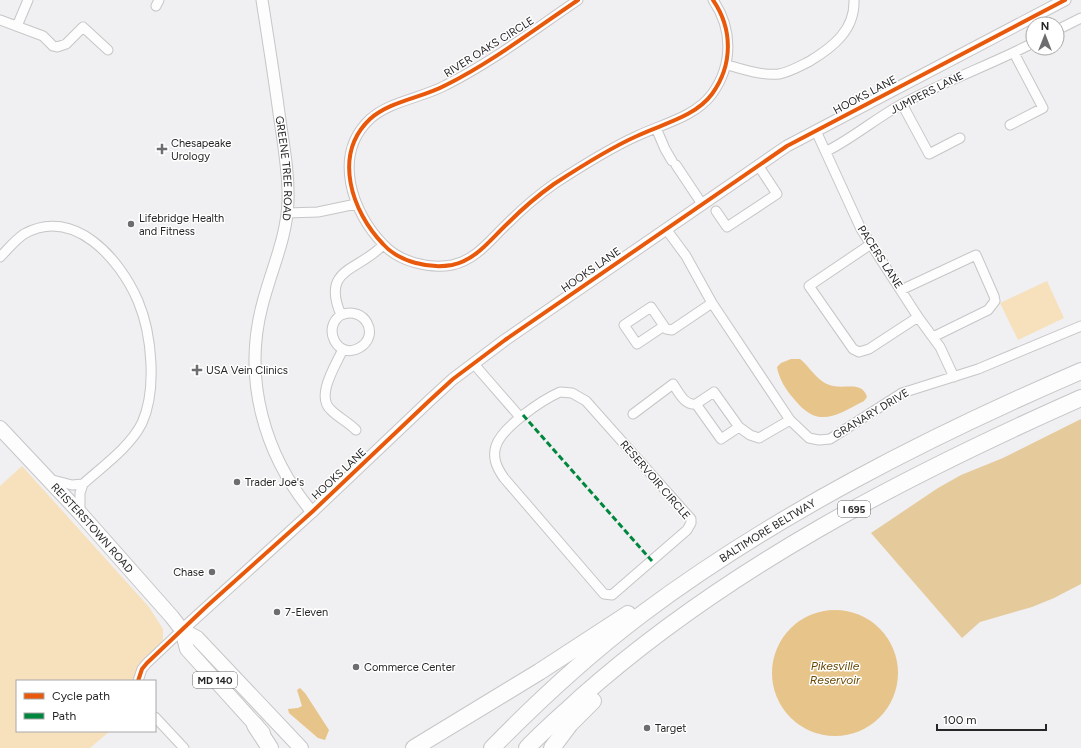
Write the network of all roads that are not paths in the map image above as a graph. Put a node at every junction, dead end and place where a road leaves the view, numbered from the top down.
1 (28, 0) edge
2 (262, 0) edge
3 (578, 0) edge
4 (713, 0) edge
5 (854, 0) edge
6 (1065, 0) edge
7 (1081, 18) edge
8 (0, 20) edge
9 (17, 26) junction
10 (1065, 26) edge
11 (1025, 47) edge
12 (108, 50) dead end
13 (1014, 53) junction
14 (727, 65) junction
15 (902, 104) junction
16 (1010, 125) dead end
17 (656, 128) junction
18 (816, 131) junction
19 (960, 138) dead end
20 (827, 151) junction
21 (758, 165) junction
22 (356, 204) junction
23 (702, 204) junction
24 (716, 211) dead end
25 (287, 213) junction
26 (666, 229) junction
27 (871, 244) junction
28 (383, 245) junction
29 (0, 257) edge
30 (901, 290) junction
31 (712, 303) junction
32 (341, 315) junction
33 (918, 317) junction
34 (664, 326) dead end
35 (1081, 326) edge
36 (933, 337) junction
37 (343, 349) junction
38 (1081, 362) edge
39 (473, 363) junction
40 (1081, 371) edge
41 (954, 377) junction
42 (1081, 398) edge
43 (1016, 399) junction
44 (696, 404) junction
45 (1081, 405) edge
46 (633, 414) dead end
47 (520, 417) junction
48 (790, 420) junction
49 (1027, 422) junction
50 (738, 427) junction
51 (0, 428) edge
52 (356, 430) dead end
53 (48, 478) junction
54 (83, 484) junction
55 (312, 512) junction
56 (80, 513) junction
57 (679, 587) junction
58 (690, 610) junction
59 (182, 630) junction
60 (138, 680) edge
61 (518, 685) junction
62 (156, 718) edge
63 (255, 725) junction
64 (184, 748) edge
65 (270, 748) edge
66 (277, 748) edge
67 (301, 748) edge
68 (414, 748) edge
69 (433, 748) edge
70 (492, 748) edge
71 (527, 748) edge
72 (552, 748) edge

1 - 9 street
2 - 25 street, GREENE TREE ROAD
3 - 22 street, RIVER OAKS CIRCLE
4 - 14 street, RIVER OAKS CIRCLE
5 - 14 street
6 - 18 street, HOOKS LANE
7 - 10 street
8 - 9 street
9 - 12 street
11 - 13 street, JUMPERS LANE
13 - 15 street, JUMPERS LANE
13 - 16 street
14 - 17 street, RIVER OAKS CIRCLE
15 - 19 street
15 - 20 street, JUMPERS LANE
17 - 23 street
17 - 28 street, RIVER OAKS CIRCLE
18 - 20 street, PACERS LANE
18 - 21 street, HOOKS LANE
20 - 27 street, PACERS LANE
21 - 23 street, HOOKS LANE
21 - 24 street
22 - 25 street
22 - 28 street, RIVER OAKS CIRCLE
23 - 26 street, HOOKS LANE
25 - 55 street, GREENE TREE ROAD
26 - 31 street, GRANARY DRIVE
26 - 39 street, HOOKS LANE
27 - 30 street, PACERS LANE
27 - 33 street
28 - 32 street
29 - 54 street
30 - 33 street, PACERS LANE
30 - 36 street
31 - 34 street
31 - 48 street, GRANARY DRIVE
32 - 37 street
32 - 37 street
33 - 36 street, PACERS LANE
35 - 41 street, GRANARY DRIVE
36 - 41 street, PACERS LANE
37 - 52 street
38 - 43 highway
39 - 47 street
39 - 55 street, HOOKS LANE
40 - 43 highway, BALTIMORE BELTWAY / I 695
41 - 48 street, GRANARY DRIVE
42 - 49 highway, I 695
43 - 57 highway, BALTIMORE BELTWAY / I 695
44 - 46 street
44 - 50 street
44 - 50 street
45 - 49 highway
47 - 47 street, RESERVOIR CIRCLE
48 - 50 street
49 - 58 highway, I 695
51 - 53 main road, REISTERSTOWN ROAD / MD 140
53 - 54 street
53 - 56 main road, REISTERSTOWN ROAD / MD 140
54 - 56 street
55 - 59 street, HOOKS LANE
56 - 59 main road, REISTERSTOWN ROAD / MD 140
57 - 61 highway
57 - 70 highway, BALTIMORE BELTWAY / I 695
58 - 71 highway, I 695
58 - 72 highway
59 - 60 street
59 - 63 main road, REISTERSTOWN ROAD / MD 140
59 - 67 main road, REISTERSTOWN ROAD / MD 140
61 - 68 highway
61 - 69 highway
62 - 64 street
63 - 65 highway
63 - 66 main road, REISTERSTOWN ROAD / MD 140

